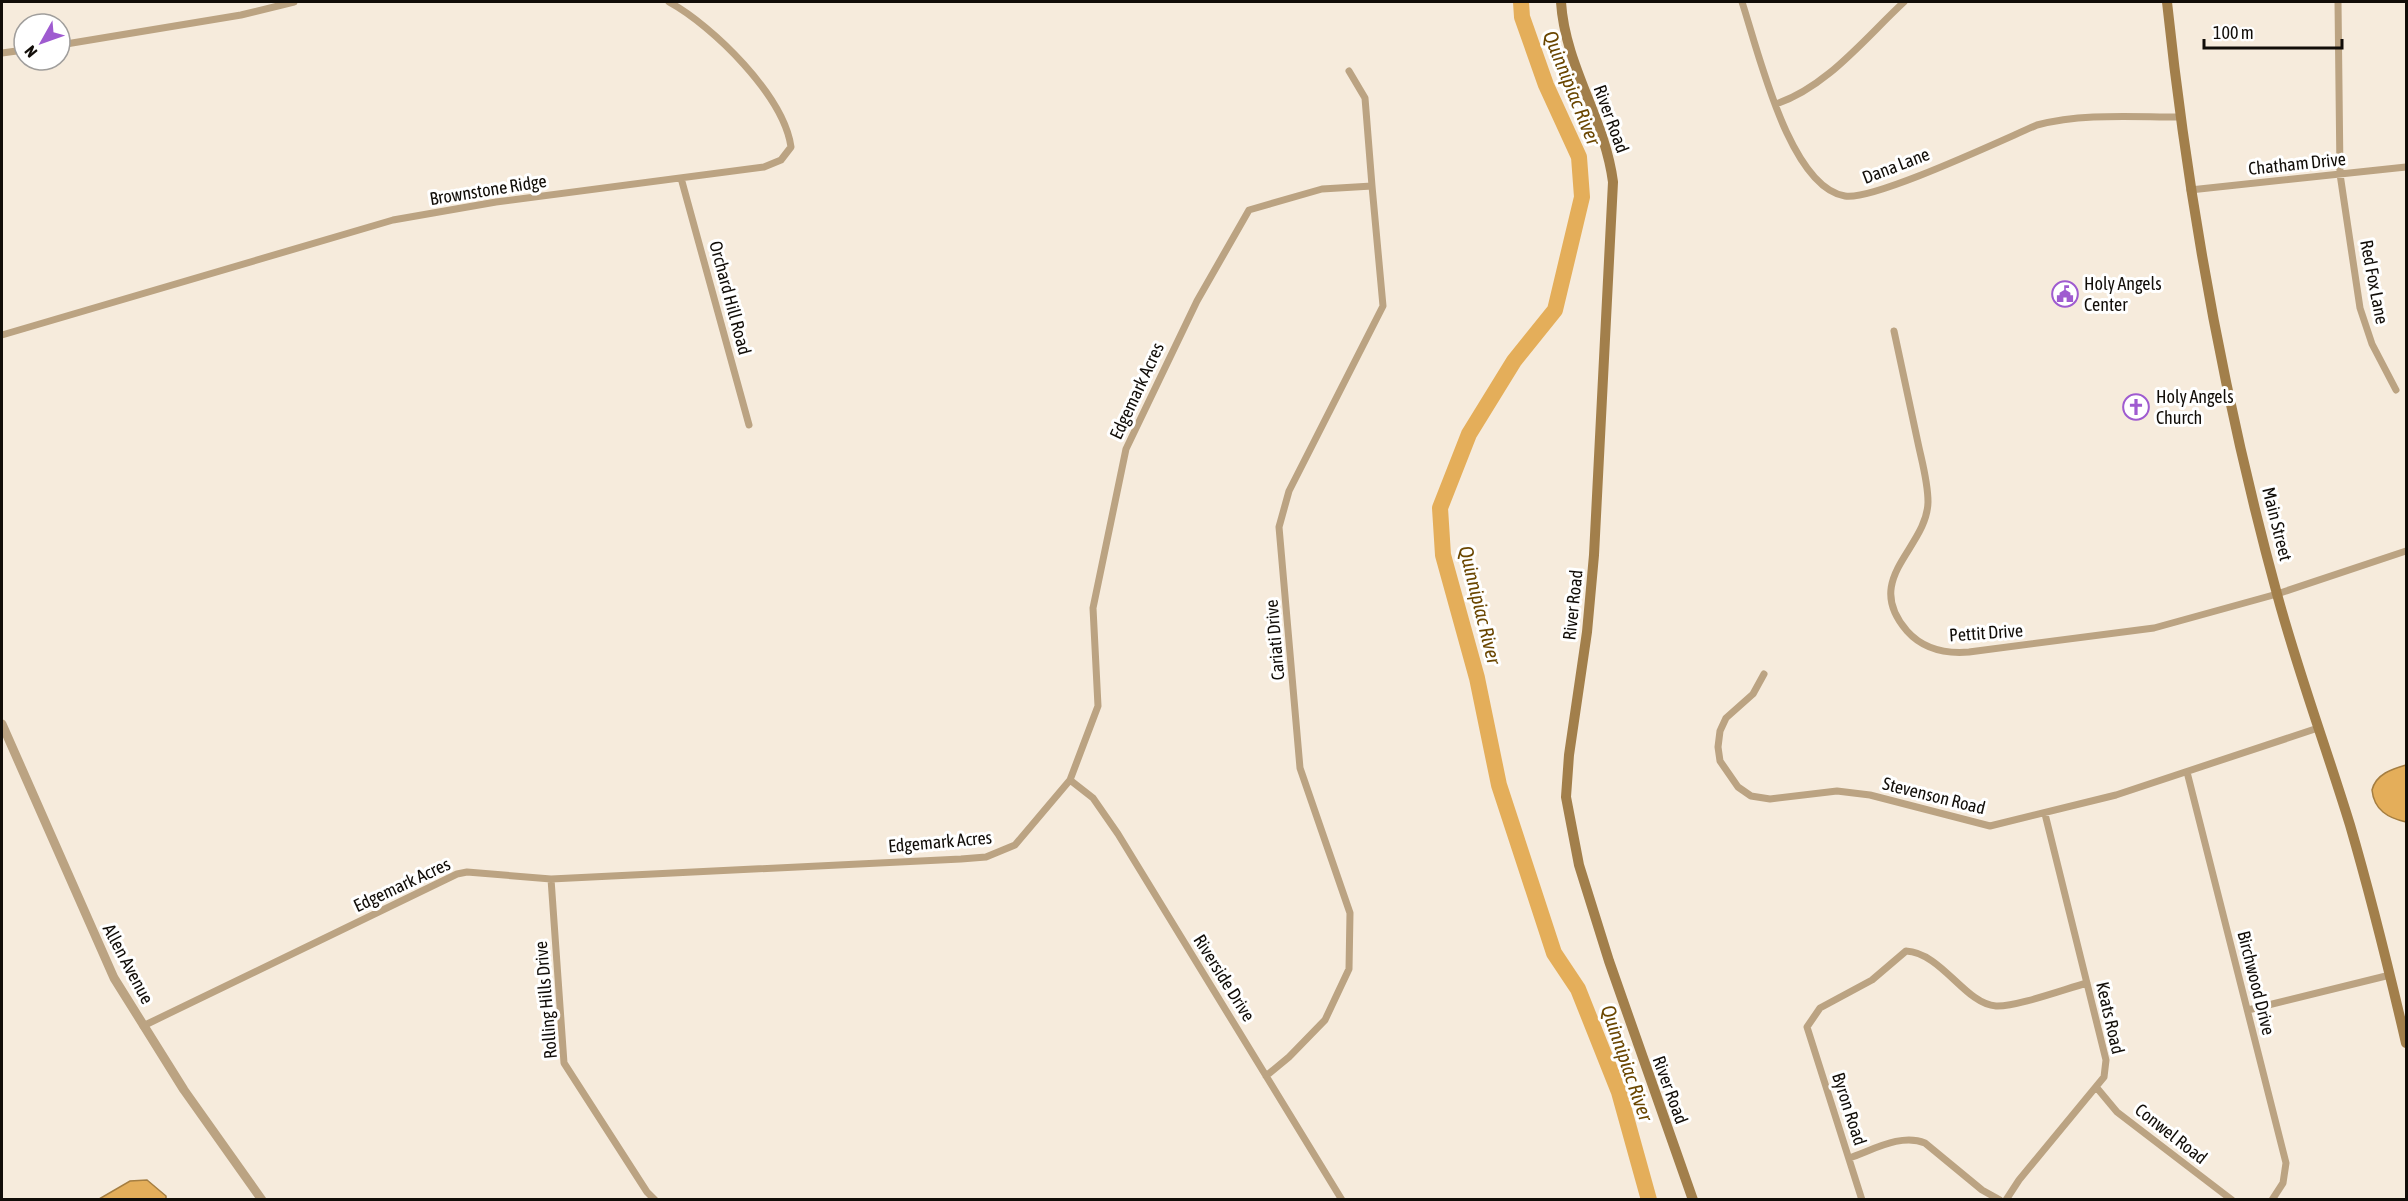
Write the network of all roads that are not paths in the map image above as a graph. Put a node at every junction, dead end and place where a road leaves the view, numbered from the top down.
1 (294, 2) edge
2 (669, 2) edge
3 (1560, 2) edge
4 (1742, 2) edge
5 (1904, 2) edge
6 (2167, 2) edge
7 (2338, 2) edge
8 (72, 43) edge
9 (1349, 71) dead end
10 (1776, 104) junction
11 (2179, 117) junction
12 (2406, 167) edge
13 (2340, 174) junction
14 (681, 178) junction
15 (1372, 186) junction
16 (2190, 190) junction
17 (1894, 331) dead end
18 (2, 335) edge
19 (2396, 390) dead end
20 (749, 425) dead end
21 (2406, 551) edge
22 (2277, 594) junction
23 (1764, 674) dead end
24 (2, 724) edge
25 (2318, 728) junction
26 (2187, 772) junction
27 (1070, 780) junction
28 (2044, 814) junction
29 (551, 879) junction
30 (2390, 975) junction
31 (2087, 983) junction
32 (2248, 1010) junction
33 (2403, 1016) edge
34 (143, 1026) junction
35 (2406, 1043) edge
36 (1266, 1076) junction
37 (2097, 1088) junction
38 (1849, 1158) junction
39 (262, 1200) edge
40 (655, 1200) edge
41 (1342, 1200) edge
42 (1693, 1200) edge
43 (1862, 1200) edge
44 (2000, 1200) edge
45 (2006, 1200) edge
46 (2232, 1200) edge
47 (2272, 1200) edge

1 - 8 street
2 - 14 street, Brownstone Ridge
3 - 42 main road, River Road
4 - 10 street, Dana Lane
5 - 10 street
6 - 11 main road, Main Street
7 - 13 street, Red Fox Lane
9 - 15 street
10 - 11 street, Dana Lane
11 - 16 main road, Main Street
12 - 13 street, Chatham Drive
13 - 16 street, Chatham Drive
13 - 19 street, Red Fox Lane
14 - 18 street, Brownstone Ridge
14 - 20 street, Orchard Hill Road
15 - 27 street, Edgemark Acres
15 - 36 street, Cariati Drive
16 - 22 main road, Main Street
17 - 22 street, Pettit Drive
21 - 22 street, Pettit Drive
22 - 25 main road, Main Street
23 - 28 street, Stevenson Road
24 - 34 street, Allen Avenue
25 - 26 street, Stevenson Road
25 - 30 main road, Main Street
26 - 28 street, Stevenson Road
26 - 32 street, Birchwood Drive
27 - 29 street, Edgemark Acres
27 - 36 street, Riverside Drive
28 - 31 street, Keats Road
29 - 34 street, Edgemark Acres
29 - 40 street, Rolling Hills Drive
30 - 32 street
30 - 33 main road, Main Street
31 - 37 street, Keats Road
31 - 38 street, Byron Road
32 - 47 street, Birchwood Drive
33 - 35 main road, Main Street
34 - 39 street, Allen Avenue
36 - 41 street, Riverside Drive
37 - 45 street, Keats Road
37 - 46 street, Conwel Road
38 - 43 street, Byron Road
38 - 44 street

